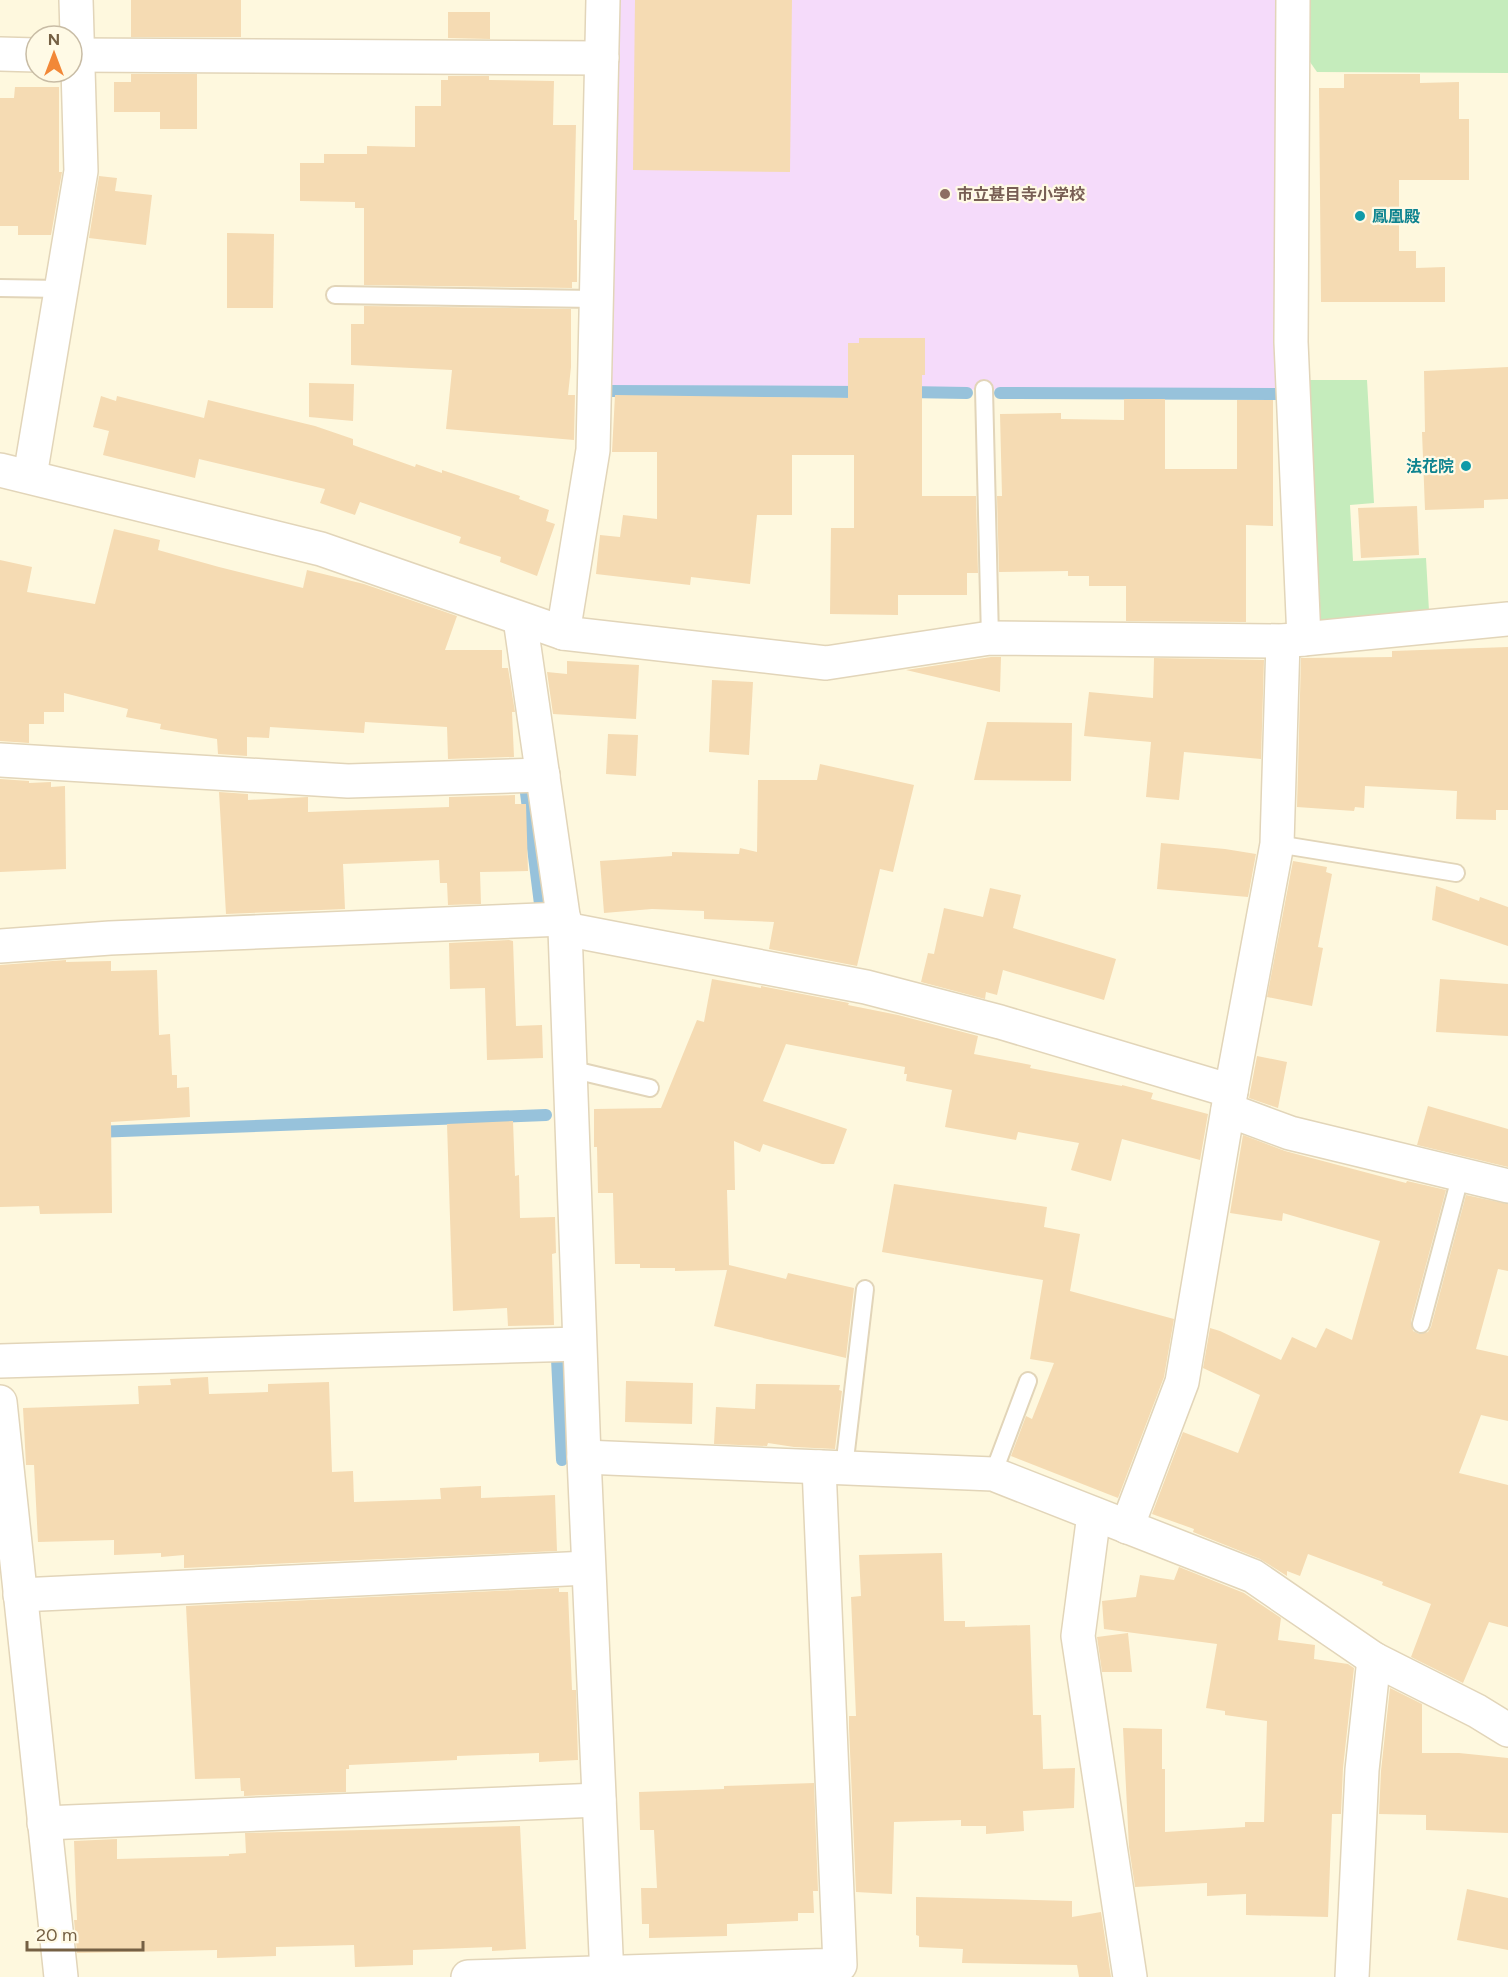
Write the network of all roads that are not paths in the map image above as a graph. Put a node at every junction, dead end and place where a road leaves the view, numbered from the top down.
1 (76, 0) edge
2 (603, 0) edge
3 (1293, 0) edge
4 (76, 24) edge
5 (0, 54) edge
6 (24, 55) edge
7 (84, 55) edge
8 (602, 58) junction
9 (76, 84) edge
10 (0, 288) edge
11 (61, 289) junction
12 (335, 295) dead end
13 (596, 299) junction
14 (984, 389) dead end
15 (15, 473) edge
16 (520, 619) junction
17 (1508, 620) edge
18 (563, 633) junction
19 (990, 638) junction
20 (1294, 640) junction
21 (0, 760) edge
22 (543, 775) junction
23 (1277, 844) junction
24 (1456, 873) dead end
25 (564, 924) junction
26 (0, 946) edge
27 (570, 1069) junction
28 (650, 1088) dead end
29 (1230, 1100) junction
30 (1461, 1174) junction
31 (1508, 1186) edge
32 (865, 1289) dead end
33 (1421, 1324) dead end
34 (579, 1344) junction
35 (0, 1361) edge
36 (1028, 1381) dead end
37 (0, 1402) edge
38 (584, 1457) junction
39 (831, 1467) junction
40 (993, 1474) junction
41 (1094, 1514) junction
42 (1128, 1527) junction
43 (588, 1568) junction
44 (20, 1595) junction
45 (1374, 1659) junction
46 (1508, 1730) edge
47 (599, 1800) junction
48 (44, 1823) junction
49 (840, 1971) edge
50 (607, 1974) edge
51 (61, 1977) edge
52 (468, 1977) edge
53 (1130, 1977) edge
54 (1352, 1977) edge

1 - 4 street
2 - 8 street
3 - 20 street
5 - 6 street
7 - 8 street
8 - 13 street
9 - 11 street
10 - 11 lane
11 - 15 street
12 - 13 lane
13 - 18 street
14 - 19 lane
15 - 16 street
16 - 18 street
16 - 22 street
17 - 20 street
18 - 19 street
19 - 20 street
20 - 23 street
21 - 22 street
22 - 25 street
23 - 24 lane
23 - 29 street
25 - 26 street
25 - 27 street
25 - 29 street
27 - 28 lane
27 - 34 street
29 - 30 street
29 - 42 street
30 - 31 street
30 - 33 lane
32 - 39 lane
34 - 35 street
34 - 38 street
36 - 40 lane
37 - 44 street
38 - 39 street
38 - 43 street
39 - 40 street
39 - 49 street
40 - 41 street
41 - 42 street
41 - 53 street
42 - 45 street
43 - 44 street
43 - 47 street
44 - 48 street
45 - 46 street
45 - 54 street
47 - 48 street
47 - 50 street
48 - 51 street
49 - 50 street
50 - 52 street

